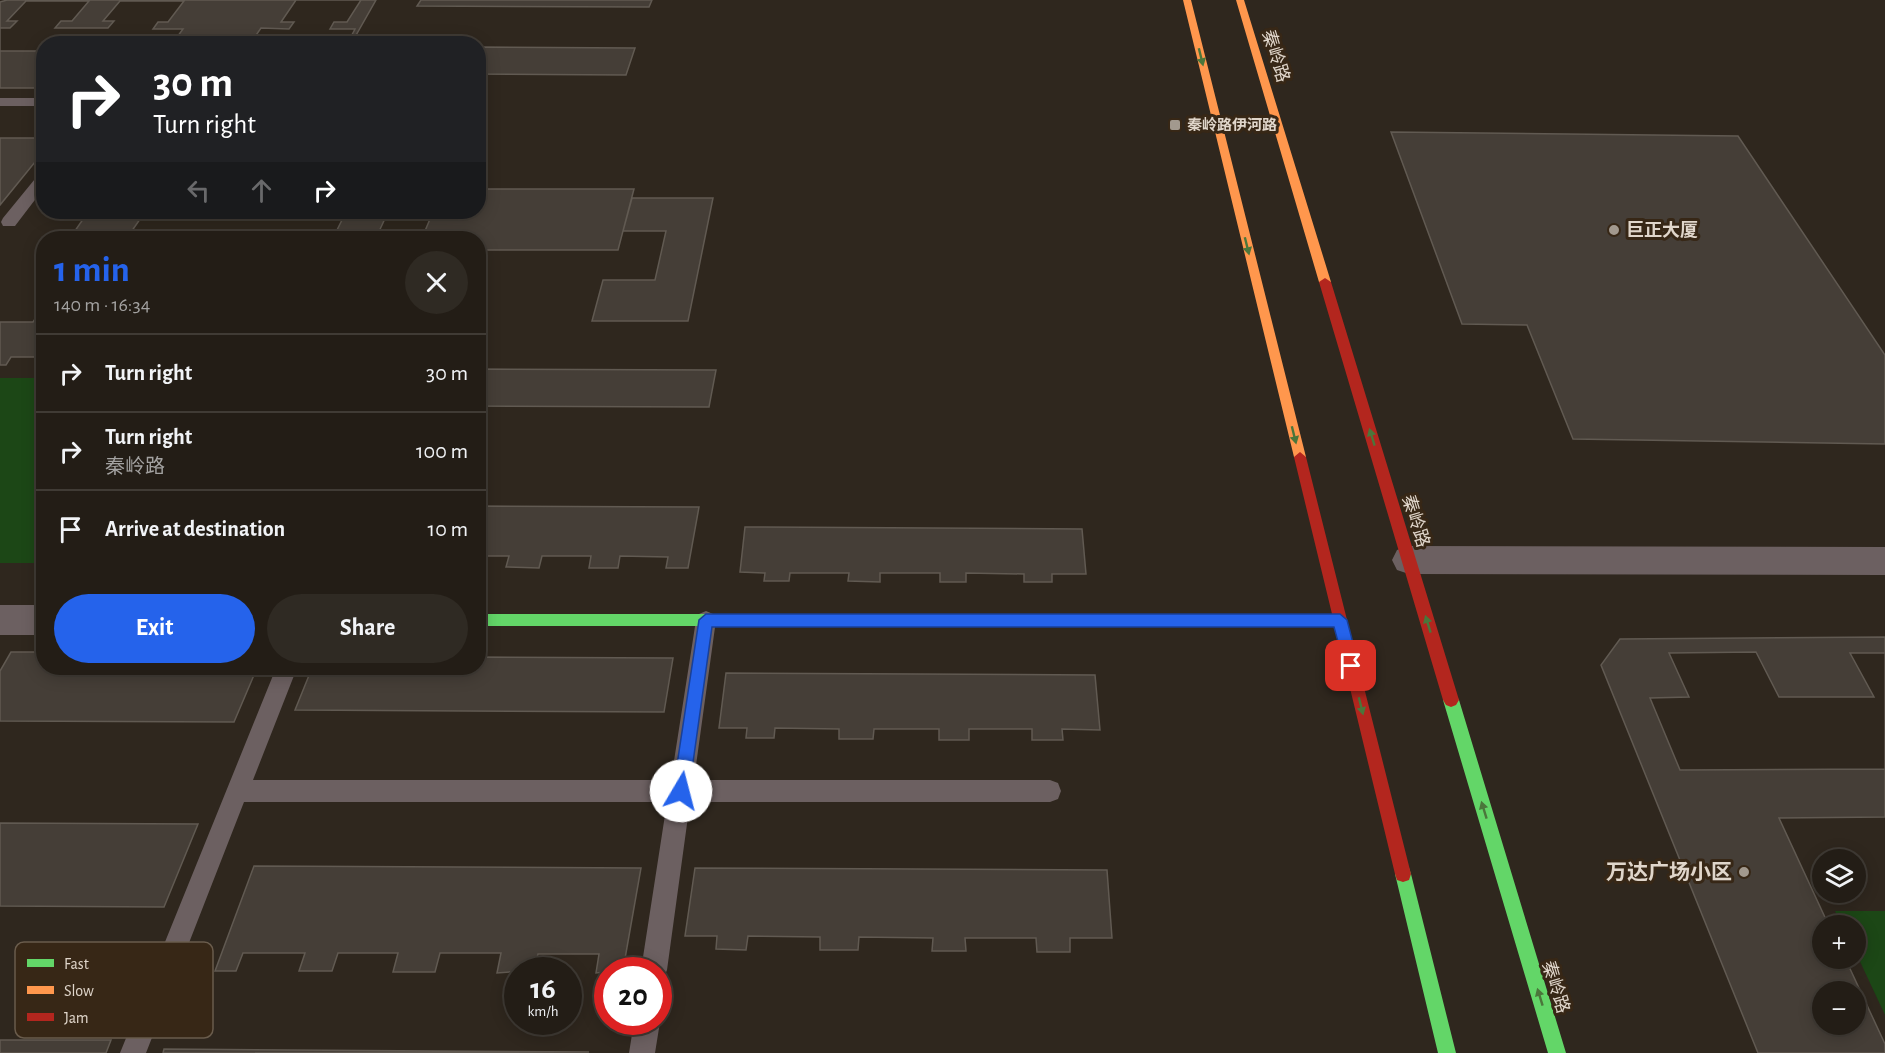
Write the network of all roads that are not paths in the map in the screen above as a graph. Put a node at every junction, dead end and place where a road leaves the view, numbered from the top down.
1 (1187, 0) edge
2 (1240, 0) edge
3 (0, 102) edge
4 (36, 102) edge
5 (36, 187) edge
6 (9, 222) dead end
7 (1409, 560) junction
8 (1885, 561) edge
9 (486, 620) edge
10 (706, 620) junction
11 (1340, 620) junction
12 (36, 621) edge
13 (3, 626) edge
14 (283, 675) edge
15 (237, 791) junction
16 (681, 791) junction
17 (1050, 791) dead end
18 (178, 942) edge
19 (656, 957) edge
20 (645, 1035) edge
21 (140, 1038) edge
22 (134, 1053) edge
23 (642, 1053) edge
24 (1447, 1053) edge
25 (1557, 1053) edge

1 -> 11 main road
7 -> 2 main road, 秦岭路
3 - 4 lane
5 - 6 lane
7 - 8 street
25 -> 7 main road, 秦岭路
9 - 10 main road
10 - 11 main road
10 - 16 lane
11 -> 24 main road
12 - 13 street
14 - 15 lane
15 - 16 lane
15 - 18 lane
16 - 17 lane
16 - 19 lane
20 - 23 lane
21 - 22 lane

